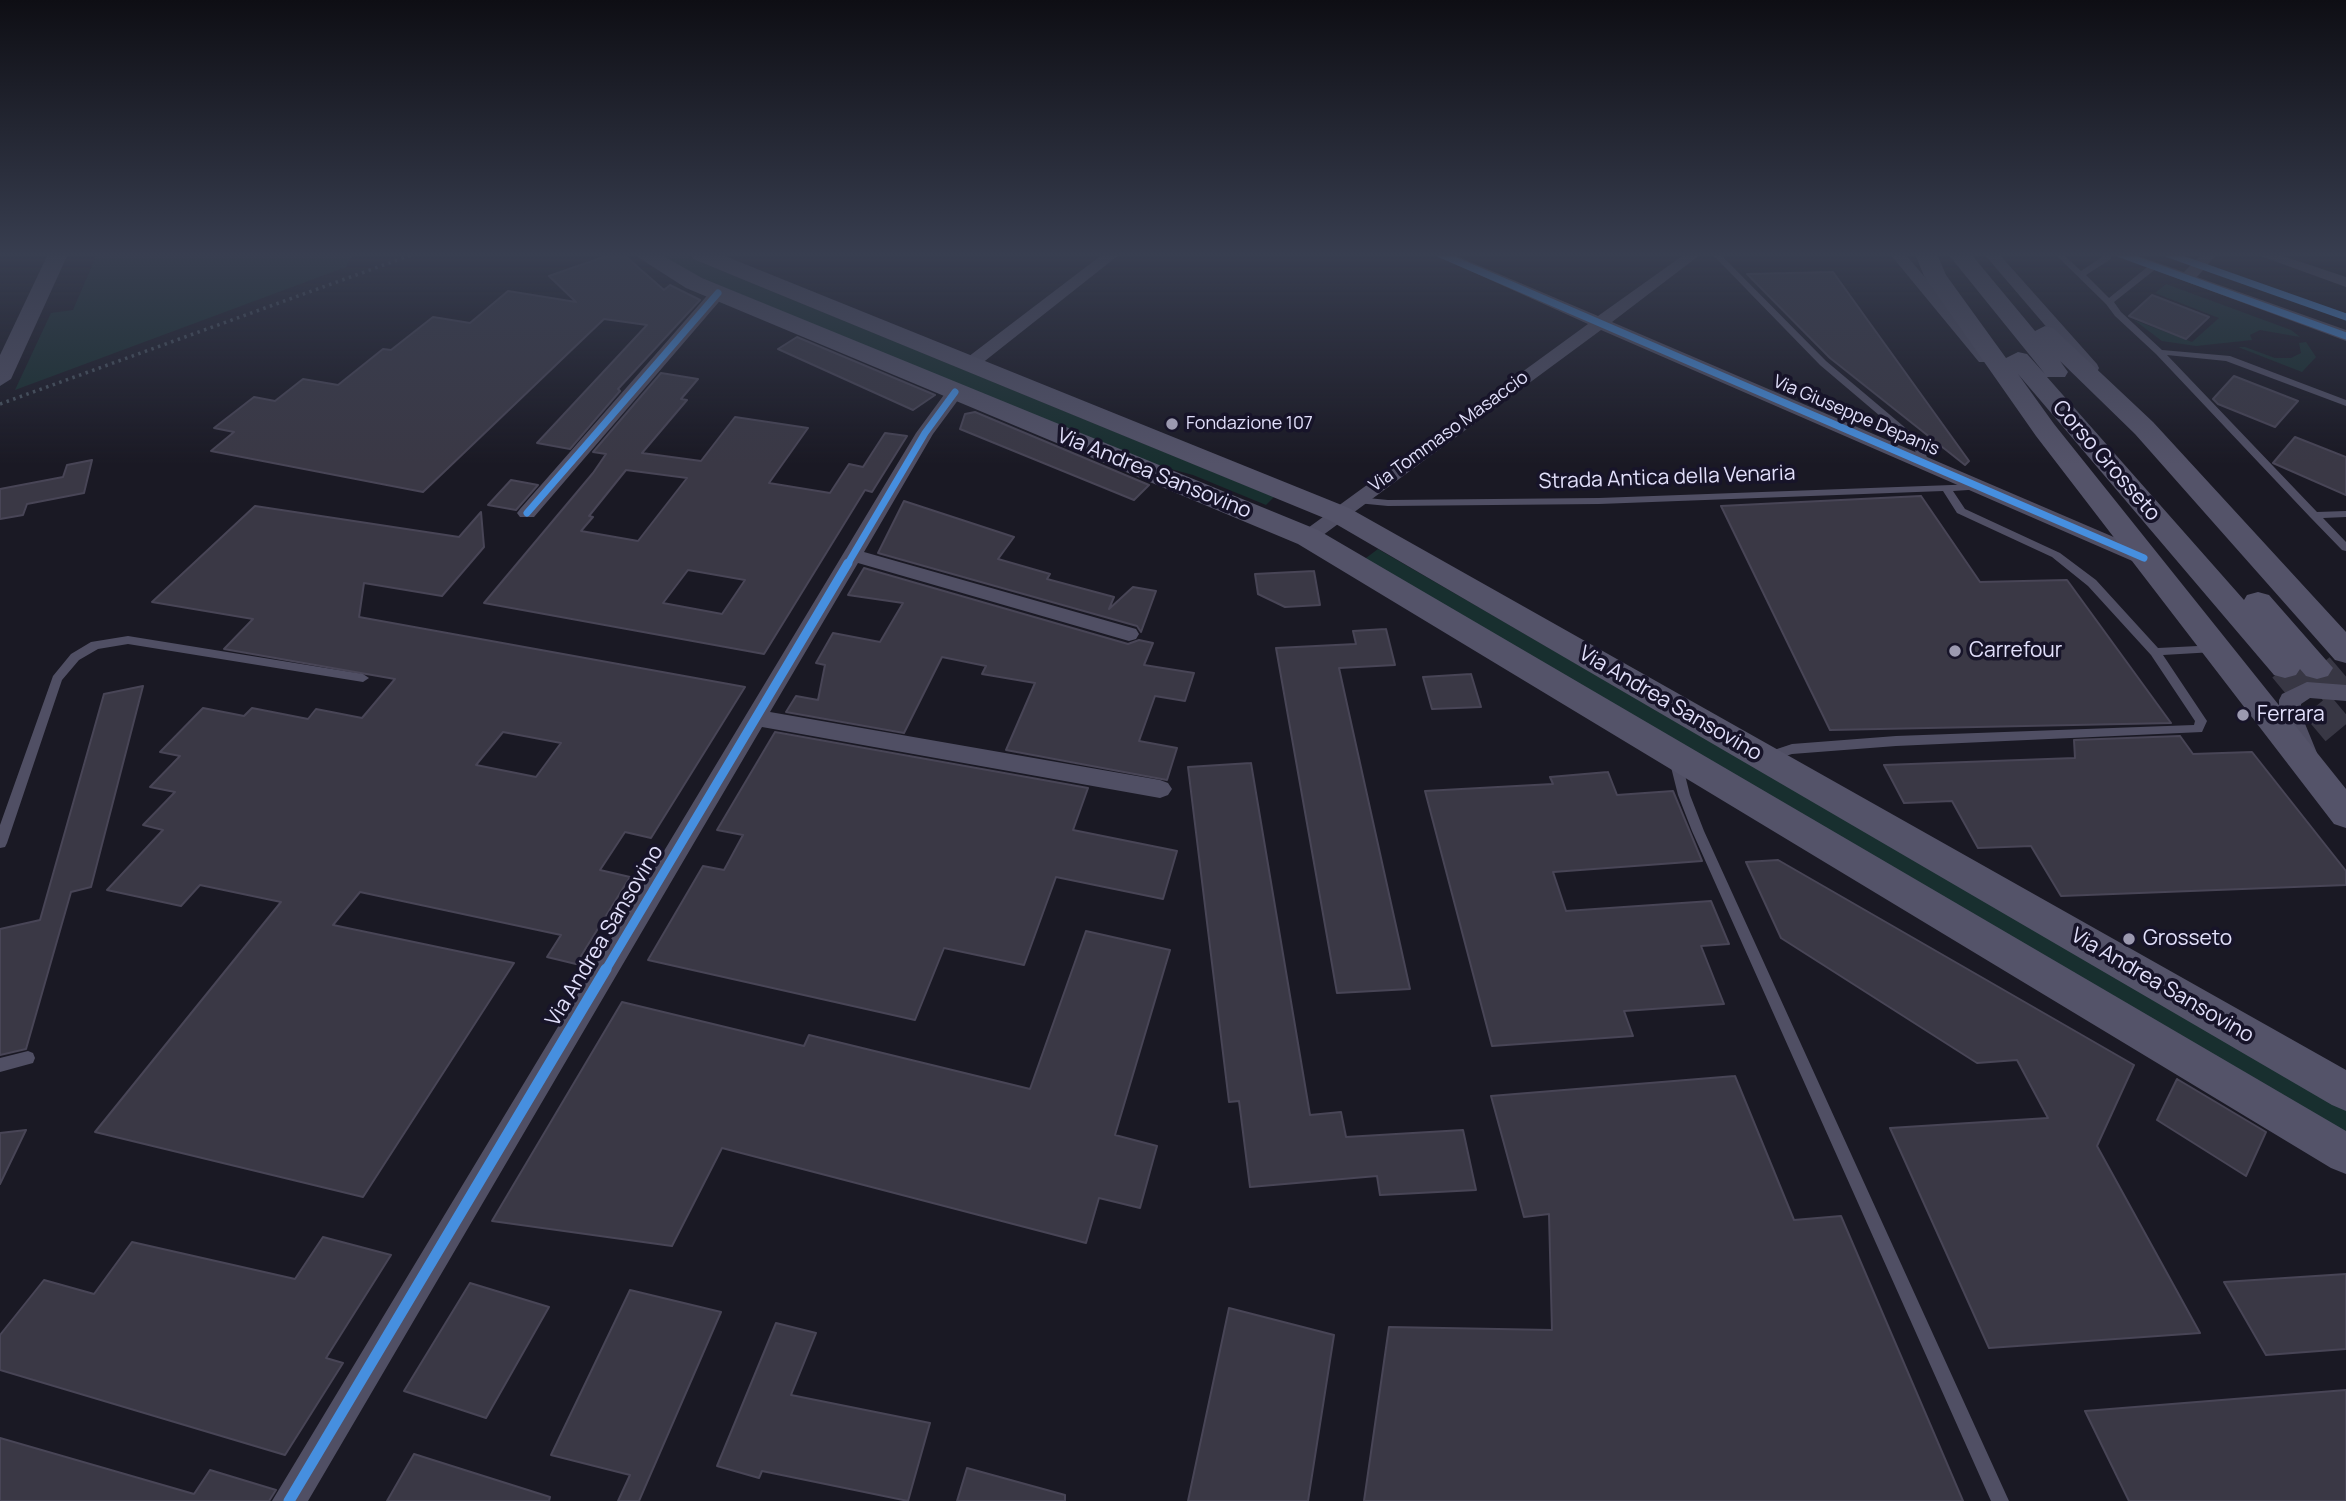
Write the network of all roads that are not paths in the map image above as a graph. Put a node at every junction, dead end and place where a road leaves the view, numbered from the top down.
1 (25, 324) edge
2 (691, 324) edge
3 (792, 324) edge
4 (872, 324) edge
5 (1022, 324) edge
6 (1596, 324) edge
7 (1604, 324) edge
8 (1785, 324) edge
9 (1956, 324) edge
10 (1970, 324) edge
11 (1987, 324) edge
12 (2022, 324) edge
13 (2040, 324) edge
14 (2129, 324) edge
15 (2313, 324) edge
16 (2346, 336) edge
17 (2159, 352) junction
18 (970, 364) junction
19 (0, 379) edge
20 (955, 392) junction
21 (2346, 404) edge
22 (2045, 429) junction
23 (1924, 463) junction
24 (1979, 487) junction
25 (1946, 488) junction
26 (1348, 507) junction
27 (527, 513) dead end
28 (2346, 514) edge
29 (2314, 515) junction
30 (1308, 537) junction
31 (2346, 548) edge
32 (852, 555) junction
33 (2144, 558) junction
34 (1129, 634) dead end
35 (2343, 646) tunnel mouth
36 (2215, 648) junction
37 (2155, 652) junction
38 (2285, 667) tunnel mouth
39 (2317, 668) tunnel mouth
40 (363, 678) dead end
41 (2346, 693) edge
42 (756, 718) junction
43 (1674, 755) junction
44 (1764, 758) junction
45 (2312, 770) junction
46 (1160, 789) dead end
47 (2346, 814) edge
48 (0, 843) edge
49 (28, 1058) dead end
50 (0, 1065) edge
51 (2346, 1092) edge
52 (2346, 1154) edge
53 (289, 1501) edge
54 (2000, 1501) edge

1 - 19 street
2 - 27 street
3 - 20 main road, Via Andrea Sansovino
4 - 18 main road, Via Andrea Sansovino
5 - 18 street
6 - 26 street, Via Tommaso Masaccio
7 - 23 street, Via Giuseppe Depanis
8 - 23 lane
9 - 22 street, Corso Grosseto
10 - 22 main road, Corso Grosseto
11 - 38 main road, Corso Grosseto
12 - 39 main road, Corso Grosseto
13 - 35 main road, Corso Grosseto
14 - 17 lane
15 - 16 street
17 - 21 lane
17 - 29 lane
18 - 26 main road, Via Andrea Sansovino
20 - 30 main road, Via Andrea Sansovino
20 - 32 street, Via Andrea Sansovino
22 - 33 main road, Corso Grosseto
23 - 24 street, Via Giuseppe Depanis
24 - 25 lane, Strada Antica della Venaria
24 - 33 street, Via Giuseppe Depanis
25 - 26 lane, Strada Antica della Venaria
25 - 37 lane
26 - 30 street, Via Tommaso Masaccio
26 - 44 main road, Via Andrea Sansovino
28 - 29 lane
29 - 31 lane
30 - 43 main road, Via Andrea Sansovino
32 - 34 street
32 - 42 street, Via Andrea Sansovino
33 - 36 main road, Corso Grosseto
36 - 37 lane
36 - 45 main road, Corso Grosseto
37 - 44 lane
40 - 48 lane
41 - 45 street, Corso Grosseto
42 - 46 street
42 - 53 street, Via Andrea Sansovino
43 - 52 main road, Via Andrea Sansovino
43 - 54 lane, Via Andrea Sansovino
44 - 51 main road, Via Andrea Sansovino
45 - 47 main road, Corso Grosseto
49 - 50 lane

